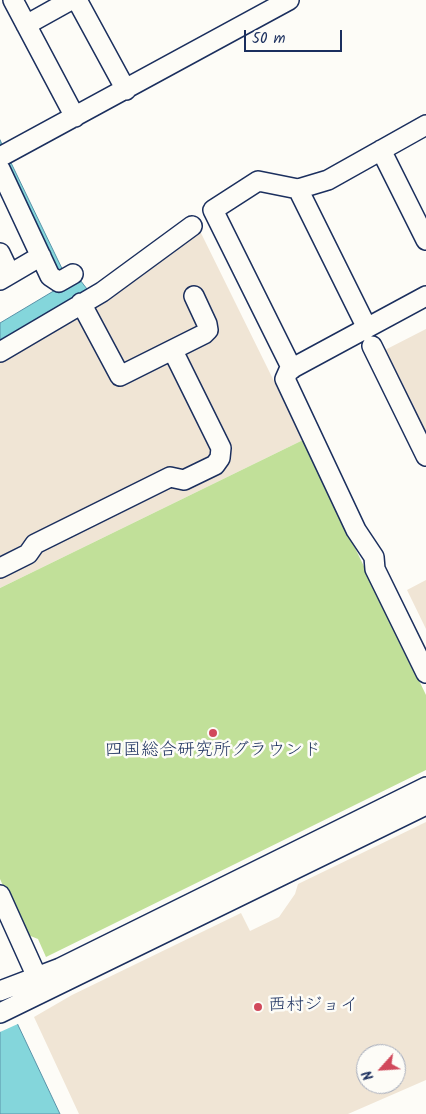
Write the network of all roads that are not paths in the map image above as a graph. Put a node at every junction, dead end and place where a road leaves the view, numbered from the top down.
1 (13, 0) edge
2 (71, 0) edge
3 (78, 0) edge
4 (289, 0) edge
5 (26, 25) junction
6 (126, 90) junction
7 (75, 117) junction
8 (426, 125) edge
9 (381, 150) junction
10 (4, 154) edge
11 (0, 169) edge
12 (298, 189) junction
13 (192, 226) dead end
14 (426, 240) edge
15 (0, 253) edge
16 (40, 256) junction
17 (73, 274) dead end
18 (5, 277) edge
19 (194, 296) dead end
20 (426, 296) edge
21 (81, 303) junction
22 (370, 337) junction
23 (173, 351) junction
24 (0, 352) edge
25 (292, 369) junction
26 (426, 456) edge
27 (0, 568) edge
28 (426, 673) edge
29 (426, 787) edge
30 (426, 805) edge
31 (0, 895) edge
32 (40, 984) junction
33 (4, 989) edge
34 (0, 1013) edge

1 - 5 street
2 - 5 street
3 - 6 street
4 - 6 street
5 - 7 street
6 - 7 street
7 - 10 street
8 - 9 street
9 - 12 street
9 - 14 street
11 - 16 street
12 - 22 street
12 - 25 street
13 - 21 street
15 - 18 street
16 - 17 street
16 - 18 street
19 - 23 street
20 - 22 street
21 - 23 street
21 - 24 street
22 - 25 street
22 - 26 street
23 - 27 street
25 - 28 street
29 - 32 street
30 - 32 street
31 - 32 street
32 - 33 street
32 - 34 street

